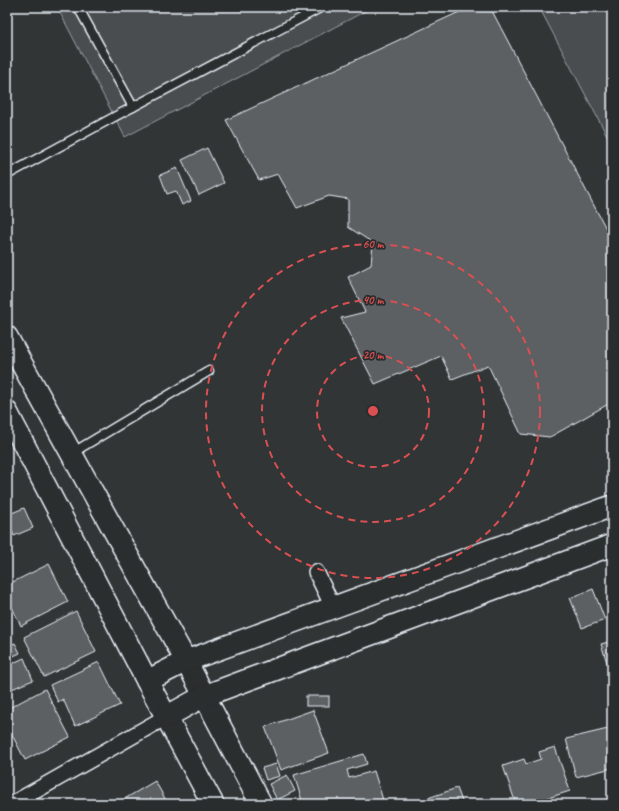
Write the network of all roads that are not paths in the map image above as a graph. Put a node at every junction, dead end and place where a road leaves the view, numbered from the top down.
1 (78, 7) edge
2 (322, 7) edge
3 (133, 107) junction
4 (7, 175) edge
5 (7, 337) edge
6 (209, 371) dead end
7 (7, 412) edge
8 (72, 454) junction
9 (612, 506) edge
10 (612, 546) edge
11 (316, 572) dead end
12 (333, 607) junction
13 (186, 661) junction
14 (148, 681) junction
15 (204, 696) junction
16 (166, 717) junction
17 (12, 804) edge
18 (213, 804) edge
19 (261, 804) edge

1 - 3 lane
2 - 3 lane
3 - 4 lane
5 - 8 street
6 - 8 lane
7 - 14 street
8 - 13 street
9 - 12 street
10 - 15 street
11 - 12 street
12 - 13 street
13 - 14 street
13 - 15 street
14 - 16 street
15 - 16 street
15 - 19 street
16 - 17 street
16 - 18 street

